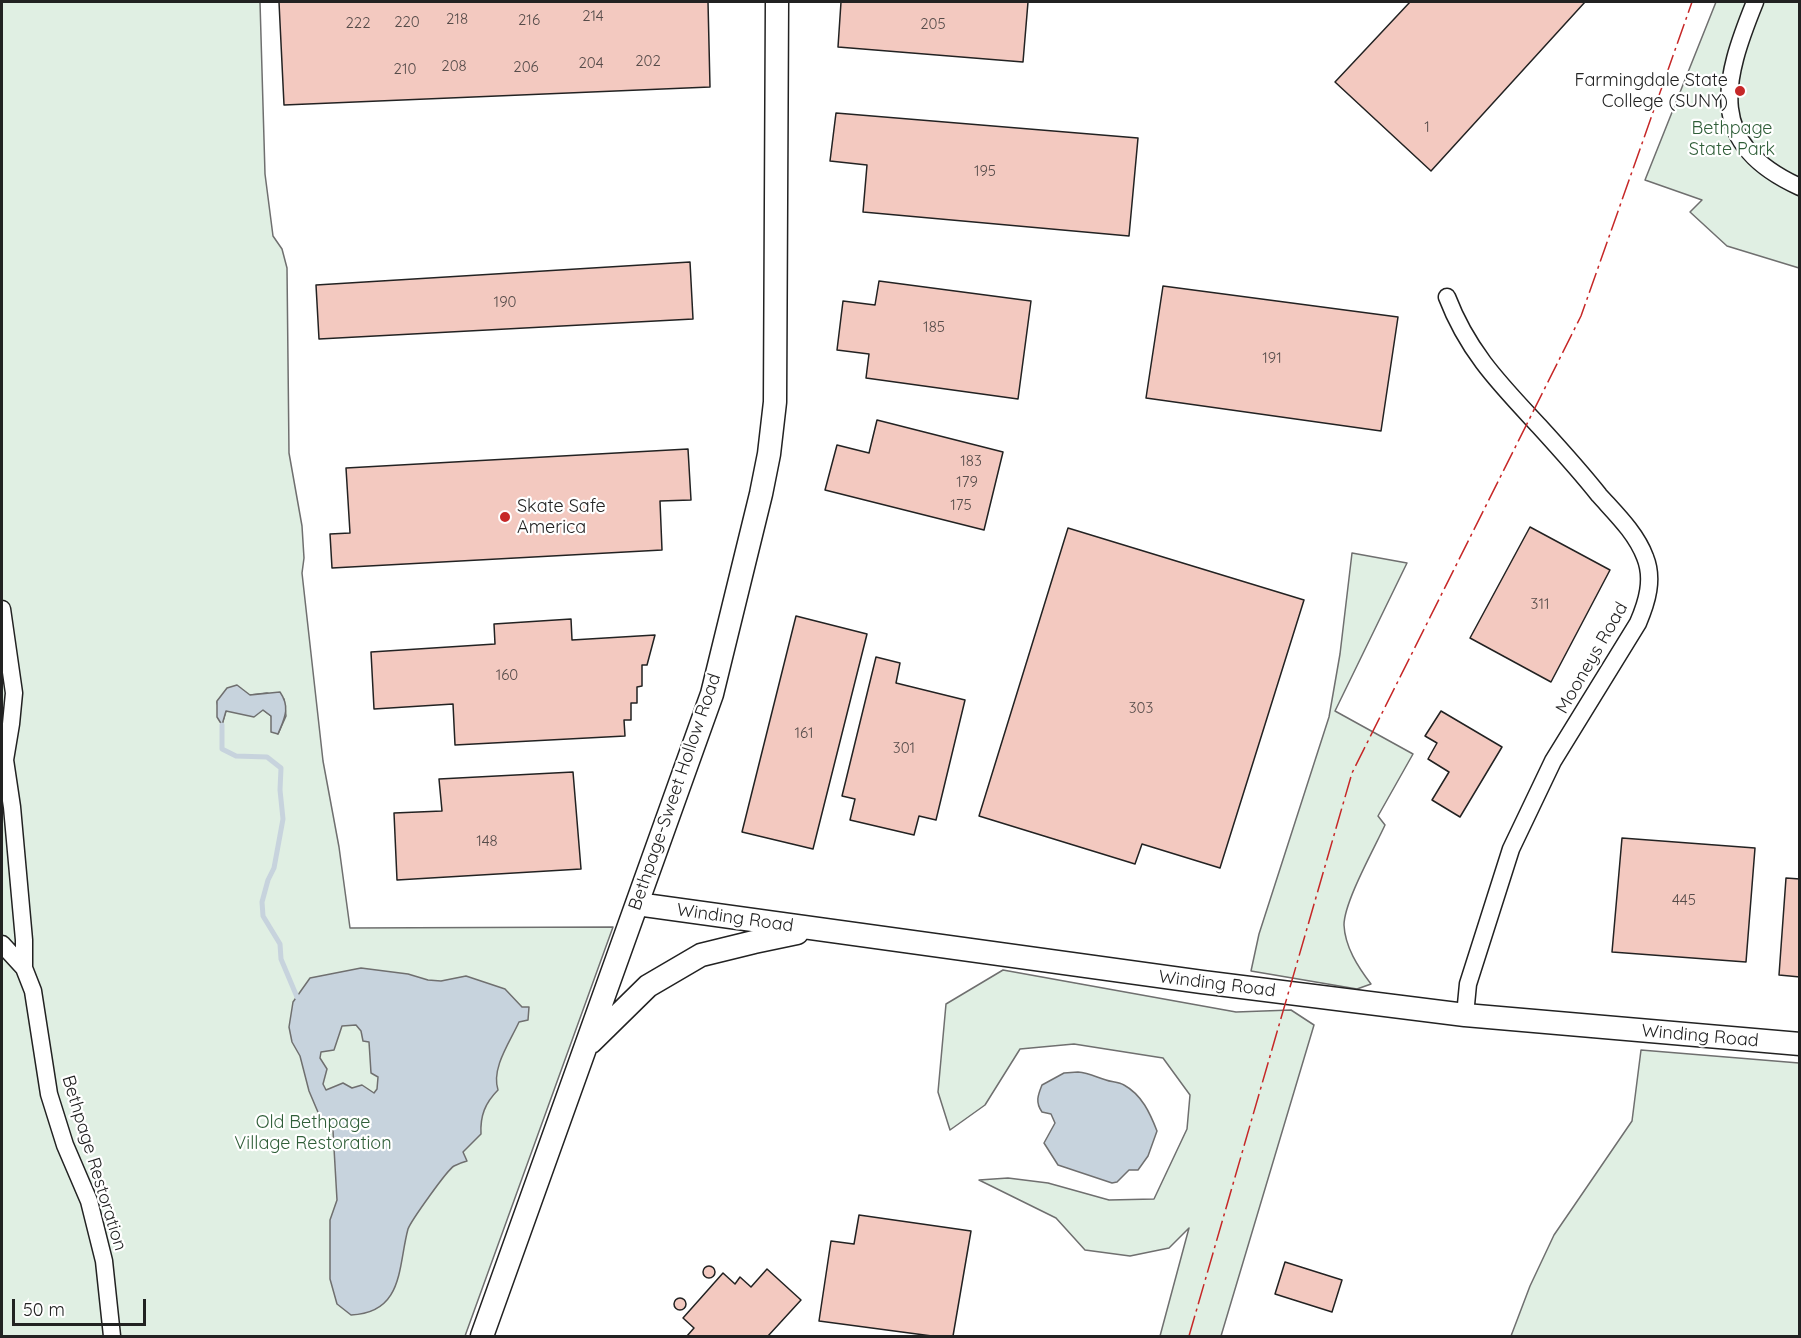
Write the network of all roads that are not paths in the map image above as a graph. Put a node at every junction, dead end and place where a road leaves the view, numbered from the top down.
1 (777, 2) edge
2 (1755, 2) edge
3 (1800, 187) edge
4 (1447, 297) dead end
5 (2, 609) edge
6 (637, 904) junction
7 (816, 929) junction
8 (2, 944) edge
9 (24, 968) junction
10 (1465, 1015) junction
11 (1800, 1044) edge
12 (586, 1047) junction
13 (112, 1336) edge
14 (482, 1336) edge

1 - 6 main road, Bethpage-Sweet Hollow Road
2 - 3 street
4 - 10 street, Mooneys Road
5 - 9 street, Bethpage Restoration
6 - 7 main road, Winding Road
6 - 12 main road, Bethpage-Sweet Hollow Road
7 - 10 main road, Winding Road
7 - 12 main road
8 - 9 street, Bethpage Restoration
9 - 13 street, Bethpage Restoration
10 - 11 main road, Winding Road
12 - 14 main road, Bethpage-Sweet Hollow Road

